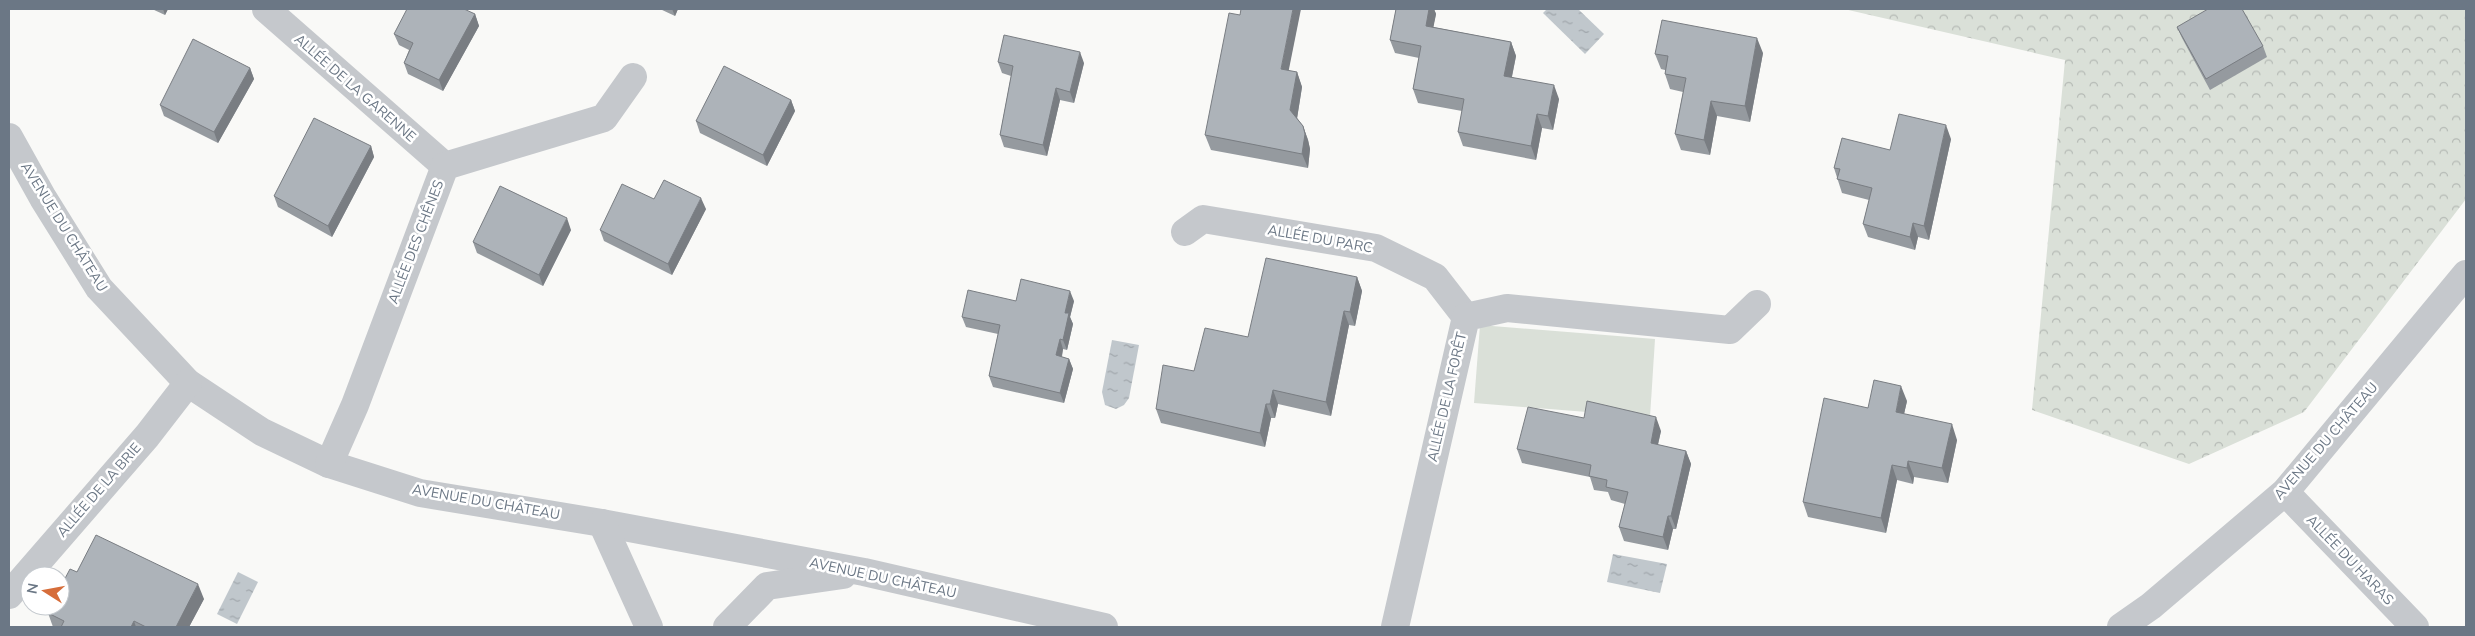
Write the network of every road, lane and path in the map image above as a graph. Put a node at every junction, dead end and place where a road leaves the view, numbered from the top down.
1 (266, 9) edge
2 (633, 77) dead end
3 (9, 137) edge
4 (445, 166) junction
5 (1185, 232) dead end
6 (2466, 274) edge
7 (1757, 304) dead end
8 (1466, 317) junction
9 (188, 383) junction
10 (330, 464) junction
11 (2285, 492) junction
12 (602, 522) junction
13 (864, 572) junction
14 (9, 595) edge
15 (649, 627) edge
16 (728, 627) edge
17 (1104, 627) edge
18 (1395, 627) edge
19 (2121, 627) edge
20 (2415, 627) edge

1 - 4 street, ALLÉE DE LA GARENNE
2 - 4 street, ALLÉE DES CHÊNES
3 - 9 street, AVENUE DU CHÂTEAU
4 - 10 street, ALLÉE DES CHÊNES
5 - 8 street, ALLÉE DU PARC
6 - 11 street, AVENUE DU CHÂTEAU
7 - 8 street, ALLÉE DE LA FORÊT
8 - 18 street, ALLÉE DE LA FORÊT
9 - 10 street, AVENUE DU CHÂTEAU
9 - 14 street, ALLÉE DE LA BRIE
10 - 12 street, AVENUE DU CHÂTEAU
11 - 19 street, AVENUE DU CHÂTEAU
11 - 20 street, ALLÉE DU HARAS
12 - 13 street, AVENUE DU CHÂTEAU
12 - 15 street
13 - 16 street
13 - 17 street, AVENUE DU CHÂTEAU

